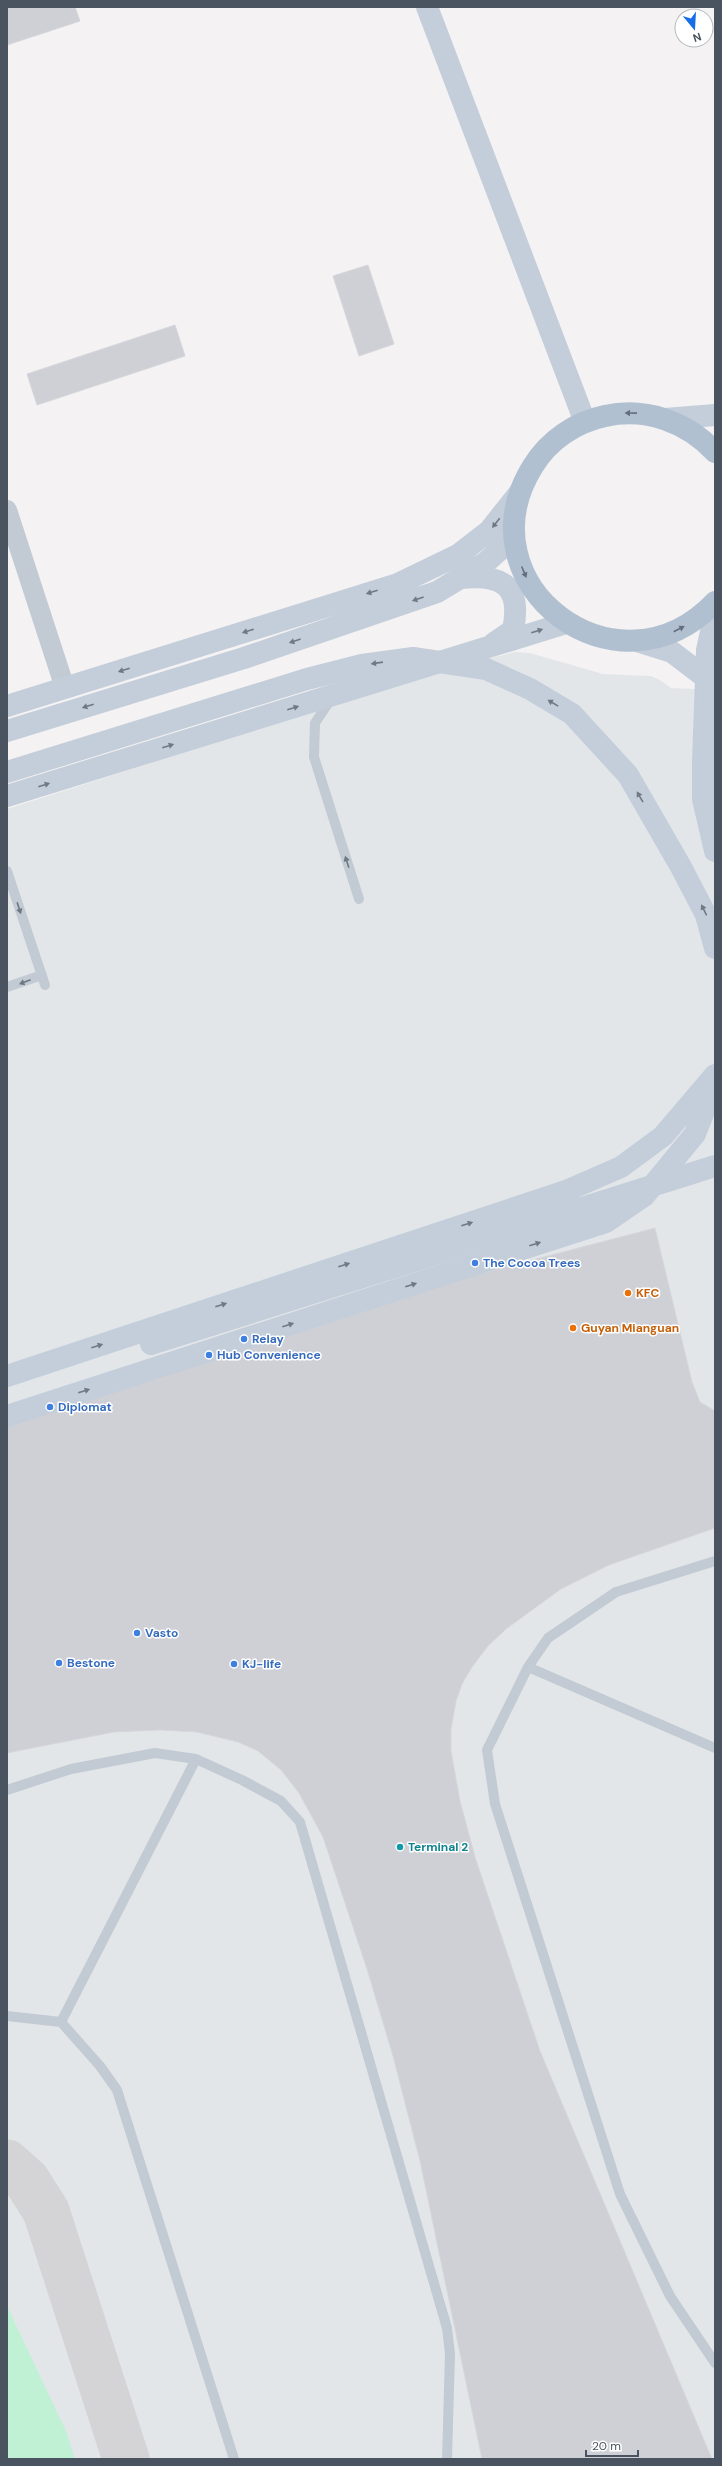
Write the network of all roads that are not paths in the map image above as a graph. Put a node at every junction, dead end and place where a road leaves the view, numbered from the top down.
1 (427, 7) edge
2 (715, 415) edge
3 (665, 419) junction
4 (585, 422) junction
5 (707, 437) edge
6 (715, 452) edge
7 (520, 492) junction
8 (7, 510) edge
9 (514, 528) junction
10 (464, 578) junction
11 (398, 584) junction
12 (715, 602) edge
13 (715, 613) edge
14 (566, 622) junction
15 (637, 641) junction
16 (490, 646) junction
17 (711, 678) edge
18 (65, 688) junction
19 (334, 695) junction
20 (7, 706) edge
21 (7, 731) edge
22 (7, 772) edge
23 (7, 796) edge
24 (715, 851) edge
25 (7, 871) edge
26 (359, 899) dead end
27 (715, 948) edge
28 (7, 986) edge
29 (715, 1075) edge
30 (715, 1083) edge
31 (715, 1166) edge
32 (7, 1376) edge
33 (7, 1390) edge
34 (7, 1416) edge
35 (715, 1561) edge
36 (528, 1667) junction
37 (715, 1748) edge
38 (196, 1759) junction
39 (7, 1790) edge
40 (7, 2016) edge
41 (61, 2022) junction
42 (715, 2363) edge
43 (234, 2459) edge
44 (447, 2459) edge

1 - 4 main road
2 - 3 main road
3 -> 4 main road
3 - 5 main road
4 - 7 main road
5 - 6 main road
7 - 9 main road
7 -> 11 main road
8 - 18 street
9 - 10 main road
9 -> 14 main road
10 - 11 main road
10 - 16 main road
10 -> 21 main road
11 -> 18 main road
15 -> 12 main road
13 - 17 main road
14 - 15 main road
16 -> 14 main road
15 - 17 main road
16 - 19 main road
17 - 24 main road
18 - 20 main road
23 -> 19 main road
26 -> 19 lane
27 -> 22 main road, bridge
25 -> 28 lane
32 -> 29 main road
34 -> 30 main road, bridge
31 - 33 main road
35 - 36 lane
36 - 37 lane
36 - 42 lane
38 - 39 lane
38 - 41 lane
38 - 44 lane
40 - 41 lane
41 - 43 lane

